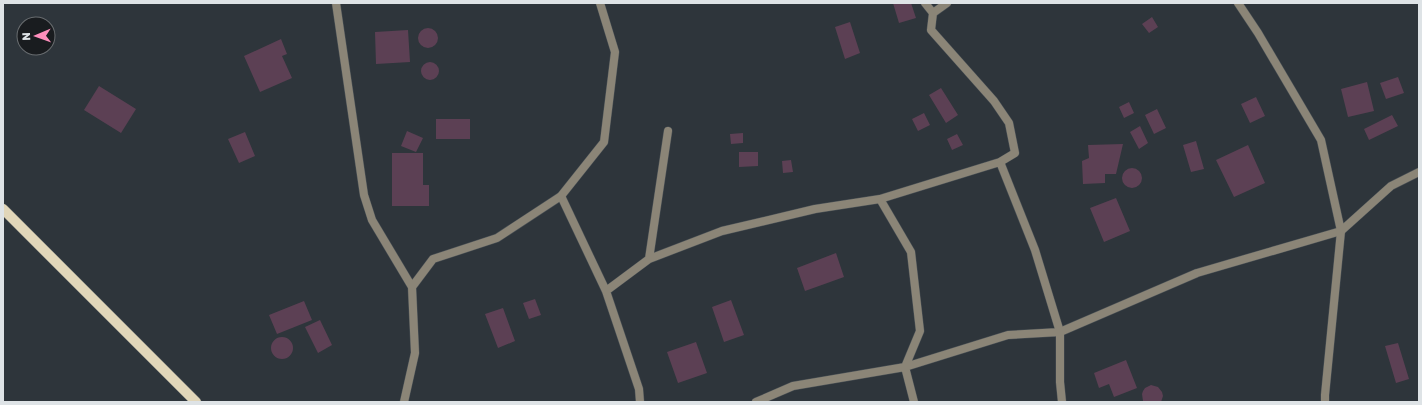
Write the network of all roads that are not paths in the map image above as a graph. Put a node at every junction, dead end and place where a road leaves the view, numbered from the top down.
1 (336, 3) edge
2 (600, 3) edge
3 (926, 3) edge
4 (947, 3) edge
5 (1238, 3) edge
6 (933, 13) junction
7 (668, 131) dead end
8 (1000, 162) junction
9 (1419, 172) edge
10 (561, 196) junction
11 (880, 199) junction
12 (3, 208) edge
13 (1340, 231) junction
14 (649, 259) junction
15 (412, 286) junction
16 (606, 291) junction
17 (1060, 332) junction
18 (905, 367) junction
19 (196, 402) edge
20 (404, 402) edge
21 (640, 402) edge
22 (756, 402) edge
23 (914, 402) edge
24 (1062, 402) edge
25 (1325, 402) edge

1 - 15 street
2 - 10 street
3 - 6 street
4 - 6 street
5 - 13 street
6 - 8 street
7 - 14 street
8 - 11 street
8 - 17 street
9 - 13 street
10 - 15 street
10 - 16 street
11 - 14 street
11 - 18 street
12 - 19 main road
13 - 17 street
13 - 25 street
14 - 16 street
15 - 20 street
16 - 21 street
17 - 18 street
17 - 24 street
18 - 22 street
18 - 23 street

